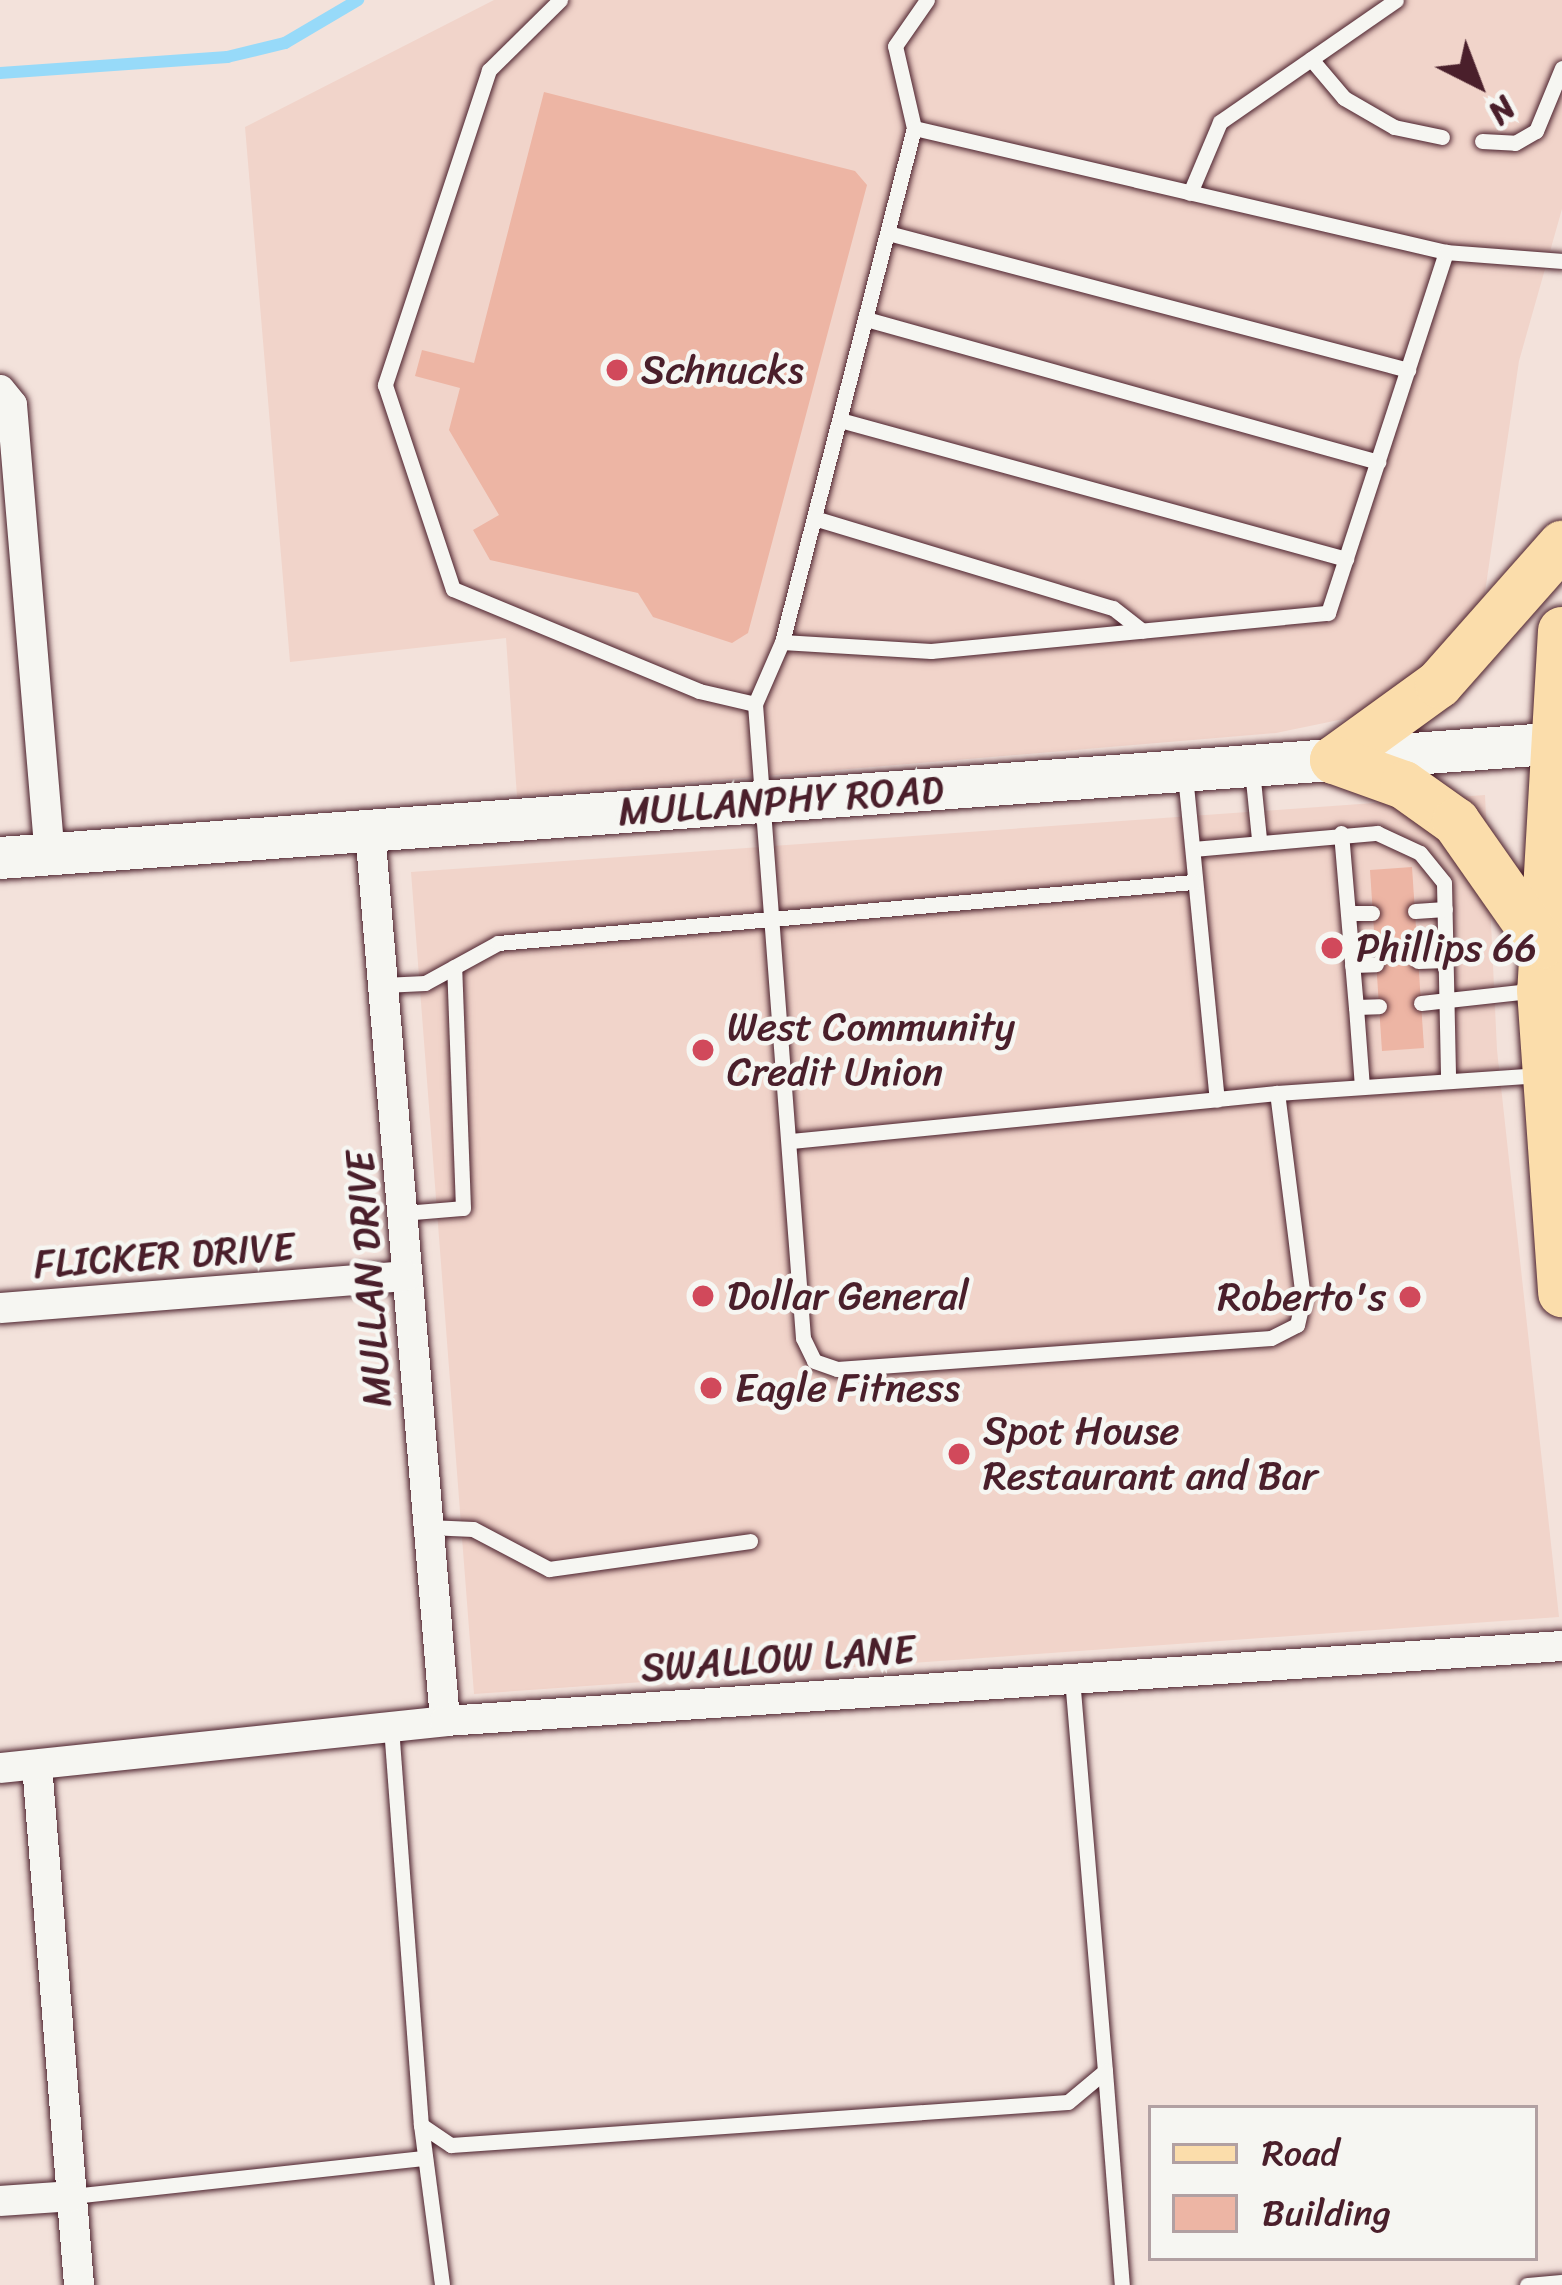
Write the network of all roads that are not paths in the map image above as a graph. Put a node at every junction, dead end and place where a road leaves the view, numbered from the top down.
1 (560, 0) edge
2 (927, 0) edge
3 (1396, 0) edge
4 (1311, 59) junction
5 (1562, 68) edge
6 (914, 128) junction
7 (1442, 136) dead end
8 (1482, 141) dead end
9 (1190, 193) junction
10 (887, 233) junction
11 (1446, 252) junction
12 (1562, 261) edge
13 (866, 319) junction
14 (1408, 370) junction
15 (0, 390) edge
16 (840, 420) junction
17 (1378, 463) junction
18 (814, 518) junction
19 (1562, 544) edge
20 (1346, 559) junction
21 (1142, 631) junction
22 (1562, 631) edge
23 (782, 642) junction
24 (755, 704) junction
25 (1555, 744) edge
26 (1334, 760) junction
27 (1252, 768) junction
28 (1184, 772) junction
29 (766, 802) junction
30 (370, 831) junction
31 (1341, 833) junction
32 (1258, 839) junction
33 (1193, 849) junction
34 (50, 855) junction
35 (0, 858) edge
36 (1193, 882) junction
37 (1444, 909) junction
38 (1415, 911) dead end
39 (1348, 913) junction
40 (1372, 913) dead end
41 (776, 922) junction
42 (1549, 952) edge
43 (1446, 960) junction
44 (1418, 961) dead end
45 (1376, 964) dead end
46 (1352, 965) junction
47 (454, 967) junction
48 (383, 985) junction
49 (1447, 999) junction
50 (1421, 1003) dead end
51 (1379, 1006) dead end
52 (1356, 1007) junction
53 (1544, 1074) junction
54 (1448, 1081) junction
55 (1362, 1087) junction
56 (1276, 1093) junction
57 (1217, 1099) junction
58 (791, 1141) junction
59 (403, 1213) junction
60 (406, 1276) junction
61 (1561, 1282) edge
62 (1562, 1293) edge
63 (0, 1308) edge
64 (428, 1527) junction
65 (750, 1541) dead end
66 (1562, 1646) edge
67 (1072, 1679) junction
68 (445, 1721) junction
69 (391, 1727) junction
70 (38, 1765) junction
71 (0, 1768) edge
72 (1105, 2071) junction
73 (421, 2125) junction
74 (425, 2158) junction
75 (73, 2196) junction
76 (0, 2201) edge
77 (1562, 2282) edge
78 (80, 2285) edge
79 (442, 2285) edge
80 (1122, 2285) edge
81 (1527, 2285) edge

1 - 24 lane
2 - 6 lane
3 - 4 lane
4 - 7 lane
4 - 9 lane
5 - 8 lane
6 - 9 lane
6 - 10 lane
9 - 11 lane
10 - 13 lane
10 - 14 lane
11 - 12 lane
11 - 14 lane
13 - 16 lane
13 - 17 lane
14 - 17 lane
15 - 34 street
16 - 18 lane
16 - 20 lane
17 - 20 lane
18 - 21 lane
18 - 23 lane
19 - 26 main road
20 - 21 lane
21 - 23 lane
22 - 25 main road
23 - 24 lane
24 - 29 lane
25 - 26 street, MULLANPHY ROAD
25 - 42 main road
26 - 27 street, MULLANPHY ROAD
26 - 42 main road
27 - 28 street, MULLANPHY ROAD
27 - 32 lane
28 - 29 street, MULLANPHY ROAD
28 - 33 lane
29 - 30 street, MULLANPHY ROAD
29 - 41 lane
30 - 34 street, MULLANPHY ROAD
30 - 48 street, MULLAN DRIVE
31 - 32 lane
31 - 37 lane
31 - 39 lane
32 - 33 lane
33 - 36 lane
34 - 35 street, MULLANPHY ROAD
36 - 41 lane
36 - 57 lane
37 - 38 lane
37 - 43 lane
39 - 40 lane
39 - 46 lane
41 - 47 lane
41 - 58 lane
42 - 49 lane
42 - 53 main road
43 - 44 lane
43 - 49 lane
45 - 46 lane
46 - 52 lane
47 - 48 lane
47 - 59 lane
48 - 59 street, MULLAN DRIVE
49 - 50 lane
49 - 54 lane
51 - 52 lane
52 - 55 lane
53 - 54 lane
53 - 61 main road
54 - 55 lane
55 - 56 lane
56 - 57 lane
56 - 58 lane
57 - 58 lane
59 - 60 street, MULLAN DRIVE
60 - 63 street, FLICKER DRIVE
60 - 64 street, MULLAN DRIVE
61 - 62 main road
64 - 65 lane
64 - 68 street, MULLAN DRIVE
66 - 67 street, SWALLOW LANE
67 - 68 street, SWALLOW LANE
67 - 72 lane
68 - 69 street, SWALLOW LANE
69 - 70 street, SWALLOW LANE
69 - 73 lane
70 - 71 street, SWALLOW LANE
70 - 75 street
72 - 73 lane
72 - 80 lane
73 - 74 lane
74 - 75 lane
74 - 79 lane
75 - 76 street
75 - 78 street
77 - 81 lane

